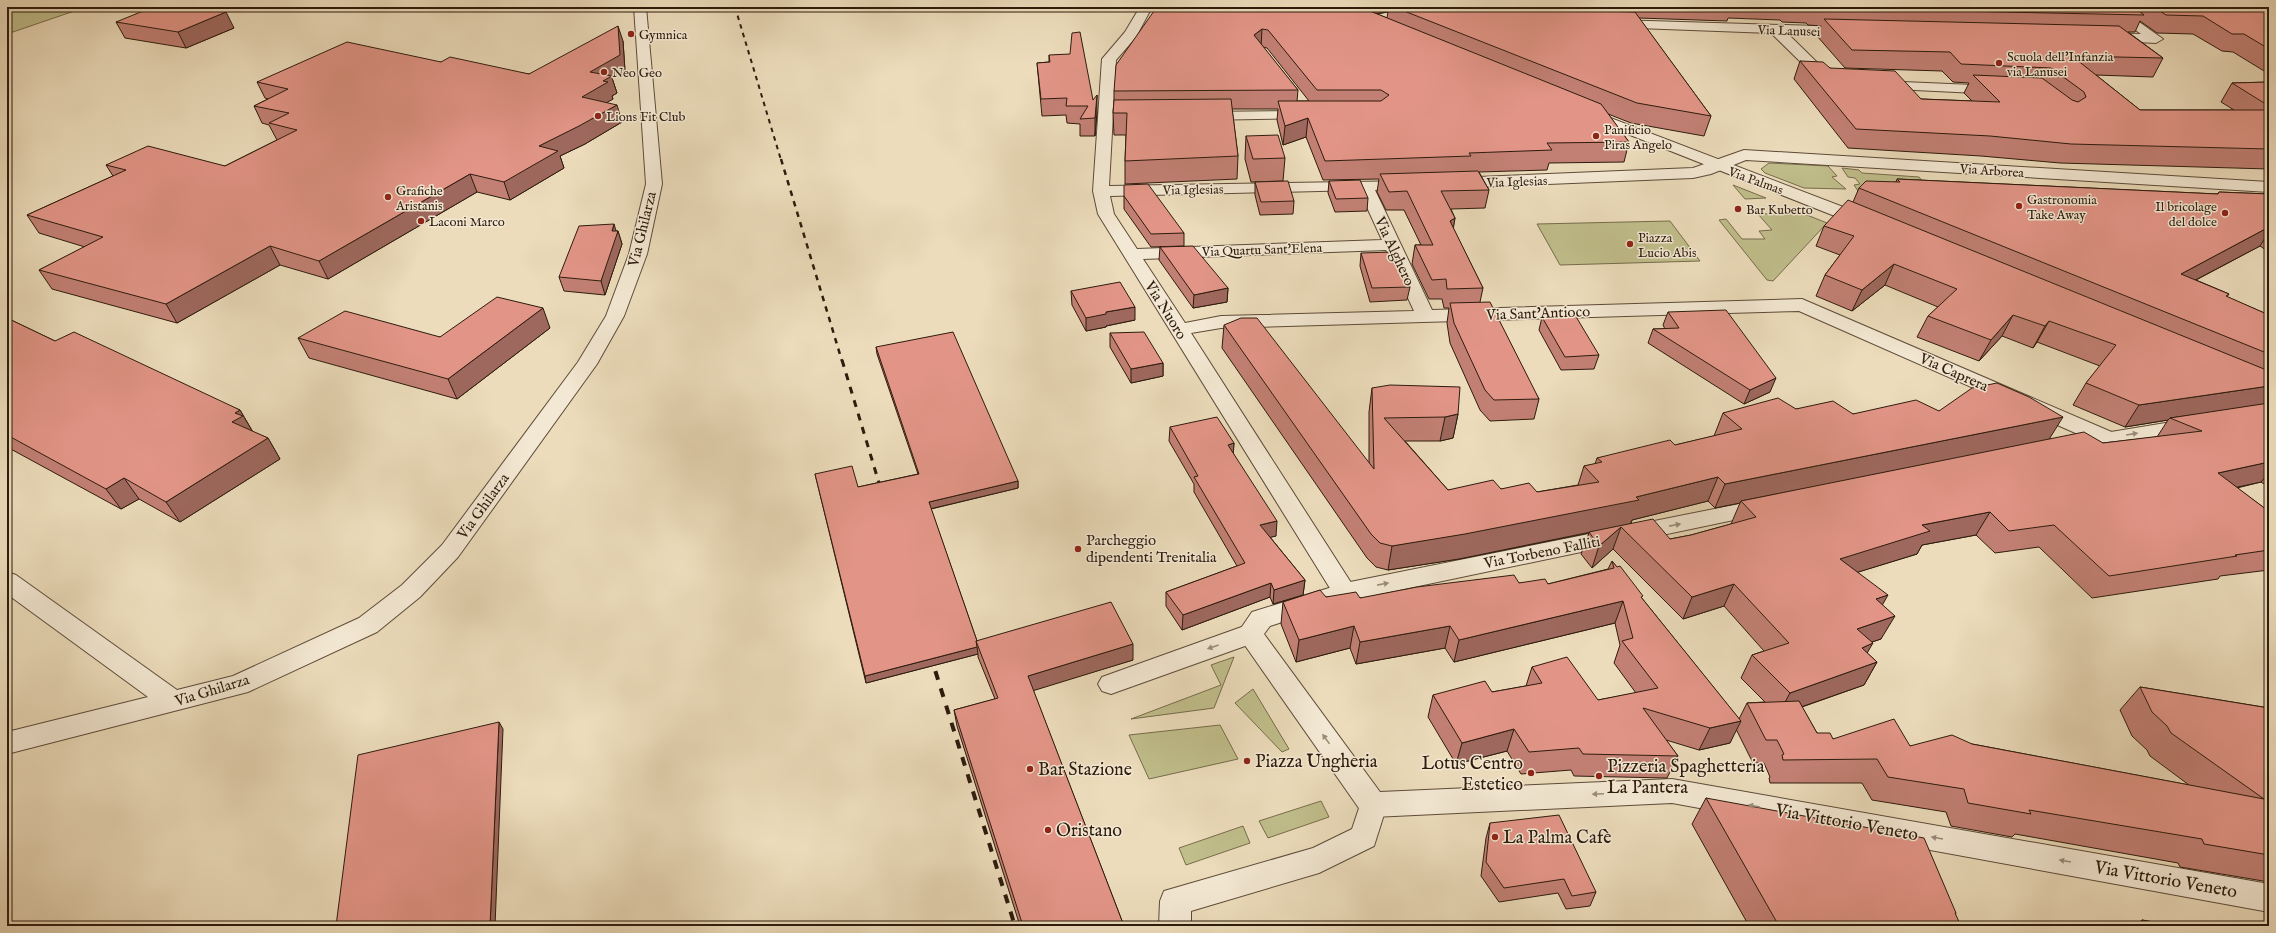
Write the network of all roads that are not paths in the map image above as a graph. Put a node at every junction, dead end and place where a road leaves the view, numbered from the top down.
1 (640, 7) edge
2 (1146, 7) edge
3 (2110, 7) edge
4 (1600, 24) edge
5 (1776, 30) junction
6 (1862, 32) edge
7 (2089, 37) edge
8 (1840, 83) edge
9 (1868, 84) edge
10 (2014, 90) edge
11 (1300, 103) edge
12 (1576, 108) edge
13 (1186, 116) edge
14 (1716, 165) junction
15 (1366, 186) junction
16 (2269, 187) edge
17 (1101, 191) junction
18 (1879, 226) edge
19 (1392, 245) junction
20 (1131, 254) junction
21 (1802, 305) joint
22 (1426, 316) junction
23 (1179, 330) junction
24 (2207, 423) edge
25 (2106, 438) junction
26 (2044, 451) edge
27 (1788, 502) edge
28 (7, 581) edge
29 (1345, 592) junction
30 (1250, 634) junction
31 (1111, 684) dead end
32 (174, 702) junction
33 (7, 743) edge
34 (1373, 805) junction
35 (2269, 898) edge
36 (1175, 914) edge

1 - 32 street, Via Ghilarza
2 - 17 street, Via Nuoro
3 - 7 street
4 - 5 street, Via Lanusei
5 - 6 street, Via Lanusei
5 - 8 street
9 - 10 street
11 - 13 street
12 - 14 street, Via Palmas
14 - 15 street, Via Iglesias
14 - 16 street, Via Arborea
14 - 18 street, Via Palmas
15 - 17 street, Via Iglesias
15 - 19 street, Via Alghero
17 - 20 street, Via Nuoro
19 - 20 street, Via Quartu Sant'Elena
19 - 22 street, Via Alghero
20 - 23 street, Via Nuoro
21 - 22 street, Via Sant'Antioco
21 - 25 street, Via Caprera
22 - 23 street, Via Sant'Antioco
23 - 29 street, Via Nuoro
25 -> 24 street
25 - 26 street
29 -> 27 street, Via Torbeno Falliti
28 - 32 street
29 - 30 street, Via Torbeno Falliti
30 -> 31 street
34 -> 30 street
32 - 33 street, Via Ghilarza
35 -> 34 street, Via Vittorio Veneto
34 - 36 street

